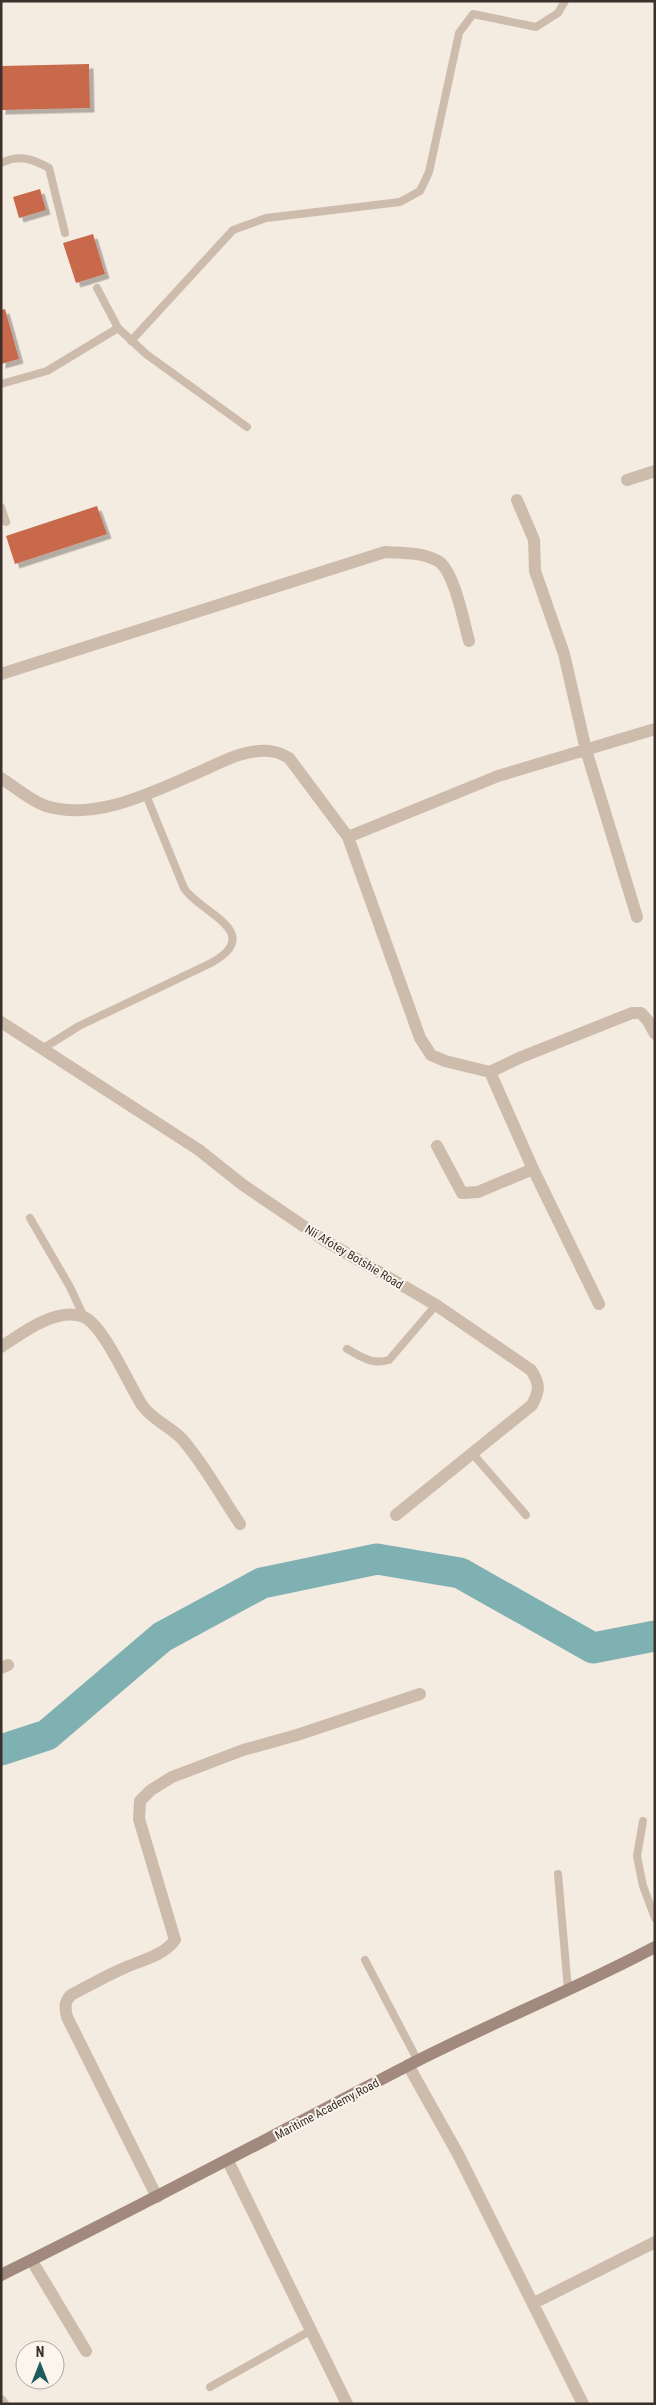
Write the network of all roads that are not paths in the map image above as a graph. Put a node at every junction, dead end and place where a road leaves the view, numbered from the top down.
1 (565, 1) edge
2 (1, 163) edge
3 (65, 233) dead end
4 (97, 288) dead end
5 (118, 328) junction
6 (131, 341) junction
7 (1, 384) edge
8 (247, 427) dead end
9 (655, 471) edge
10 (627, 480) dead end
11 (517, 500) dead end
12 (1, 507) edge
13 (6, 522) dead end
14 (469, 640) dead end
15 (1, 674) edge
16 (655, 729) edge
17 (586, 750) junction
18 (1, 778) edge
19 (146, 795) junction
20 (348, 837) junction
21 (637, 917) dead end
22 (1, 1022) edge
23 (655, 1034) edge
24 (42, 1048) junction
25 (490, 1072) junction
26 (437, 1146) dead end
27 (533, 1169) junction
28 (30, 1218) dead end
29 (599, 1304) dead end
30 (436, 1305) junction
31 (84, 1317) junction
32 (1, 1347) edge
33 (347, 1348) dead end
34 (472, 1453) junction
35 (396, 1515) dead end
36 (526, 1516) dead end
37 (240, 1524) dead end
38 (420, 1694) dead end
39 (643, 1821) dead end
40 (558, 1874) dead end
41 (655, 1918) edge
42 (655, 1947) edge
43 (365, 1960) dead end
44 (568, 1990) junction
45 (413, 2063) junction
46 (228, 2161) junction
47 (157, 2197) junction
48 (655, 2242) edge
49 (32, 2261) junction
50 (2, 2274) edge
51 (534, 2303) junction
52 (310, 2331) junction
53 (86, 2351) dead end
54 (210, 2387) dead end
55 (347, 2404) edge
56 (583, 2404) edge

1 - 6 lane
2 - 3 lane
4 - 5 lane
5 - 6 lane
5 - 7 lane
6 - 8 lane
9 - 10 street
11 - 17 street
12 - 13 lane
14 - 15 street
16 - 17 street
17 - 20 street
17 - 21 street
18 - 19 street
19 - 20 street
19 - 24 lane
20 - 25 street
22 - 24 street, Nii Afotey Botshie Road
23 - 25 street
24 - 30 street, Nii Afotey Botshie Road
25 - 27 street
26 - 27 street
27 - 29 street
28 - 31 lane
30 - 33 lane
30 - 34 street, Nii Afotey Botshie Road
31 - 32 street
31 - 37 street
34 - 35 street, Nii Afotey Botshie Road
34 - 36 lane
38 - 47 street
39 - 41 lane
40 - 44 lane
42 - 44 street, Maritime Academy Road
43 - 45 lane
44 - 45 street, Maritime Academy Road
45 - 46 street, Maritime Academy Road
45 - 51 street
46 - 47 street, Maritime Academy Road
46 - 52 street
47 - 49 street, Maritime Academy Road
48 - 51 street
49 - 50 street, Maritime Academy Road
49 - 53 street
51 - 56 street
52 - 54 lane
52 - 55 street

